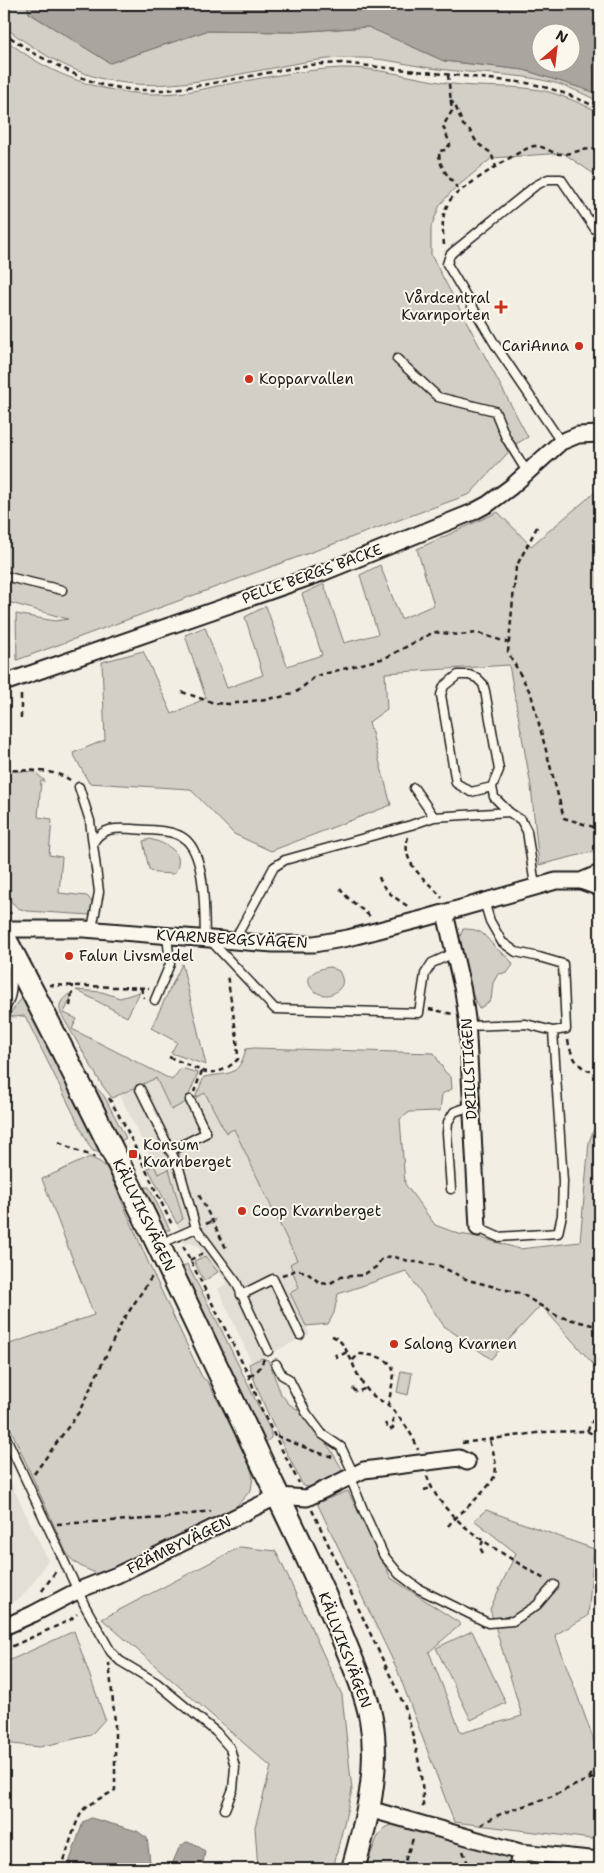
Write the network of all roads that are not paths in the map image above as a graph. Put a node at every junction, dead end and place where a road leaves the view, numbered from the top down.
1 (600, 232) edge
2 (397, 359) dead end
3 (600, 434) edge
4 (561, 442) junction
5 (527, 472) junction
6 (4, 576) edge
7 (62, 590) dead end
8 (4, 682) edge
9 (80, 787) road end
10 (492, 787) junction
11 (414, 788) dead end
12 (509, 812) junction
13 (434, 817) junction
14 (93, 842) junction
15 (600, 872) edge
16 (581, 881) junction
17 (535, 886) junction
18 (600, 888) edge
19 (484, 902) junction
20 (449, 912) junction
21 (4, 929) edge
22 (92, 930) junction
23 (167, 935) junction
24 (206, 939) junction
25 (234, 941) junction
26 (8, 944) edge
27 (454, 953) junction
28 (155, 1000) dead end
29 (4, 1010) edge
30 (467, 1026) junction
31 (553, 1031) junction
32 (140, 1089) dead end
33 (190, 1100) road end
34 (471, 1106) junction
35 (170, 1151) junction
36 (451, 1189) dead end
37 (196, 1228) junction
38 (478, 1228) joint
39 (168, 1240) junction
40 (241, 1295) junction
41 (300, 1335) dead end
42 (268, 1351) road end
43 (276, 1364) dead end
44 (4, 1433) edge
45 (466, 1462) dead end
46 (352, 1476) junction
47 (278, 1496) junction
48 (554, 1585) road end
49 (79, 1590) junction
50 (4, 1627) edge
51 (225, 1809) dead end
52 (369, 1809) junction
53 (520, 1852) junction
54 (600, 1860) edge
55 (353, 1869) edge
56 (517, 1869) edge

1 - 4 lane
2 - 5 lane
3 - 4 street, PELLE BERGS BACKE
4 - 5 street, PELLE BERGS BACKE
5 - 8 street, PELLE BERGS BACKE
6 - 7 lane
9 - 14 lane
10 - 10 lane
10 - 12 lane
11 - 13 lane
12 - 13 lane
12 - 17 lane
13 - 25 lane
14 - 22 lane
14 - 24 lane
15 - 16 street
16 - 17 street, KVARNBERGSVÄGEN
16 - 18 street, KVARNBERGSVÄGEN
17 - 19 street, KVARNBERGSVÄGEN
19 - 20 street, KVARNBERGSVÄGEN
19 - 31 lane
20 - 25 street, KVARNBERGSVÄGEN
20 - 27 street, DRILLSTIGEN
21 - 22 street, KVARNBERGSVÄGEN
22 - 23 street, KVARNBERGSVÄGEN
23 - 24 street, KVARNBERGSVÄGEN
23 - 28 lane
24 - 25 street, KVARNBERGSVÄGEN
24 - 27 lane
26 - 29 lane
26 - 39 street, KÄLLVIKSVÄGEN
27 - 30 street, DRILLSTIGEN
30 - 31 lane
30 - 34 street, DRILLSTIGEN
31 - 38 lane
32 - 35 lane
33 - 35 lane
34 - 36 lane
34 - 38 street, DRILLSTIGEN
35 - 37 lane
37 - 39 lane
37 - 40 lane
39 - 47 street, KÄLLVIKSVÄGEN
40 - 41 lane
40 - 42 lane
43 - 46 lane
44 - 49 lane
45 - 46 street
46 - 47 street
46 - 48 lane
47 - 49 street, FRÄMBYVÄGEN
47 - 52 street, KÄLLVIKSVÄGEN
49 - 50 street, FRÄMBYVÄGEN
49 - 51 lane
52 - 53 street
52 - 55 street, KÄLLVIKSVÄGEN
53 - 54 street
53 - 56 street

